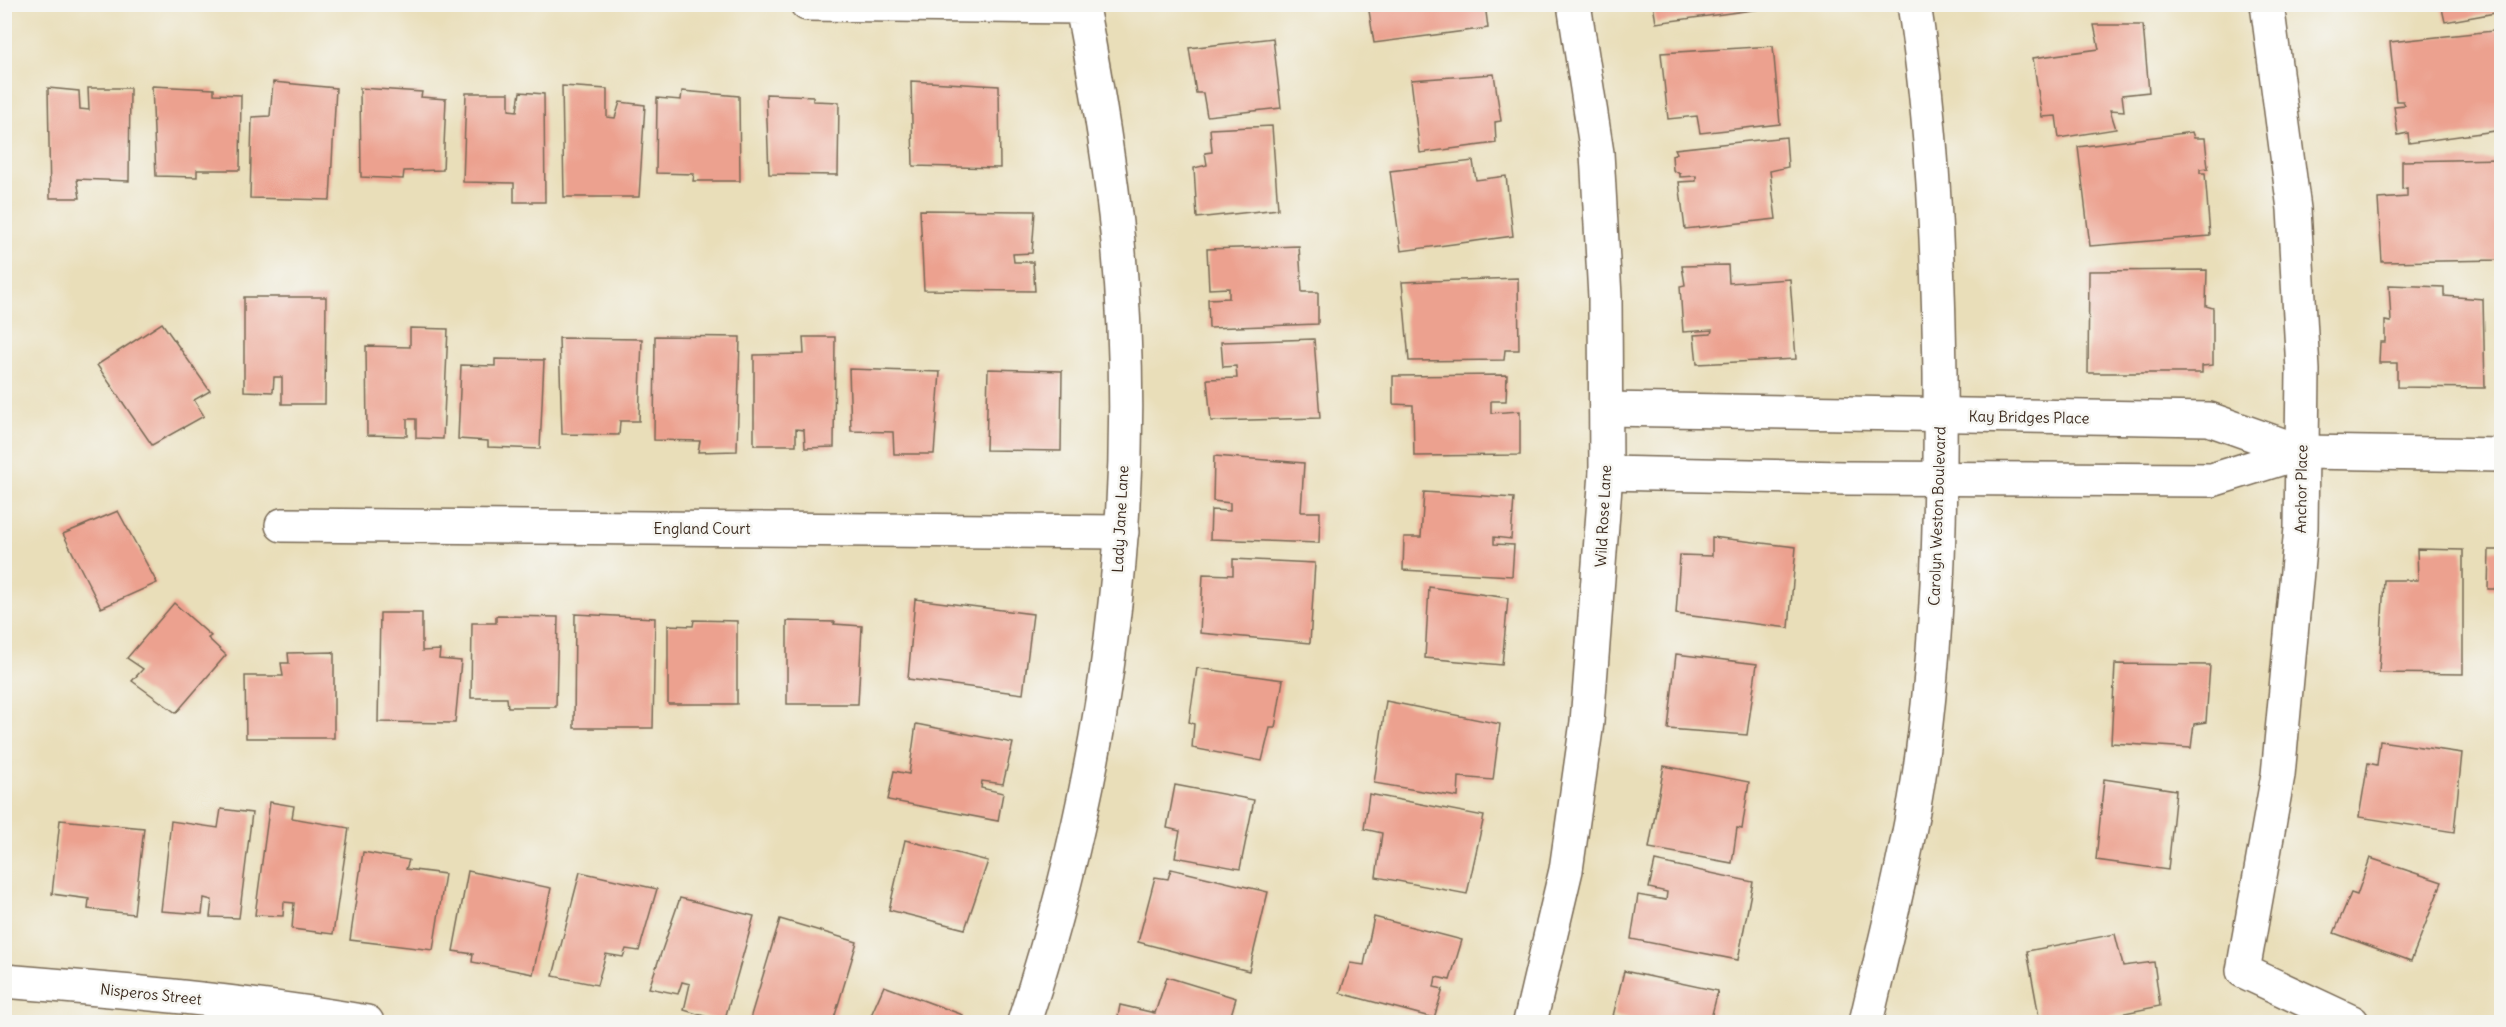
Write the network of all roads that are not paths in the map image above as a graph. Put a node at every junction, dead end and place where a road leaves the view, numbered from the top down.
1 (807, 4) edge
2 (1575, 4) edge
3 (1914, 4) edge
4 (2267, 4) edge
5 (1606, 410) junction
6 (1940, 416) junction
7 (2302, 452) junction
8 (2502, 455) edge
9 (1606, 473) junction
10 (1941, 478) junction
11 (282, 525) dead end
12 (1122, 532) junction
13 (4, 981) edge
14 (311, 1018) edge
15 (367, 1023) edge
16 (1024, 1023) edge
17 (1530, 1023) edge
18 (1866, 1023) edge
19 (2352, 1023) edge

1 - 12 street, Lady Jane Lane
2 - 5 street, Wild Rose Lane
3 - 6 street, Carolyn Weston Boulevard
4 - 7 street, Anchor Place
5 - 6 street, Kay Bridges Place
5 - 9 street, Wild Rose Lane
6 - 7 street, Kay Bridges Place
6 - 10 street, Carolyn Weston Boulevard
7 - 8 street, Kay Bridges Place
7 - 10 street, Kay Bridges Place
7 - 19 street, Anchor Place
9 - 10 street, Kay Bridges Place
9 - 17 street, Wild Rose Lane
10 - 18 street, Carolyn Weston Boulevard
11 - 12 street, England Court
12 - 16 street, Lady Jane Lane
13 - 14 street, Nisperos Street
14 - 15 street, Nisperos Street

